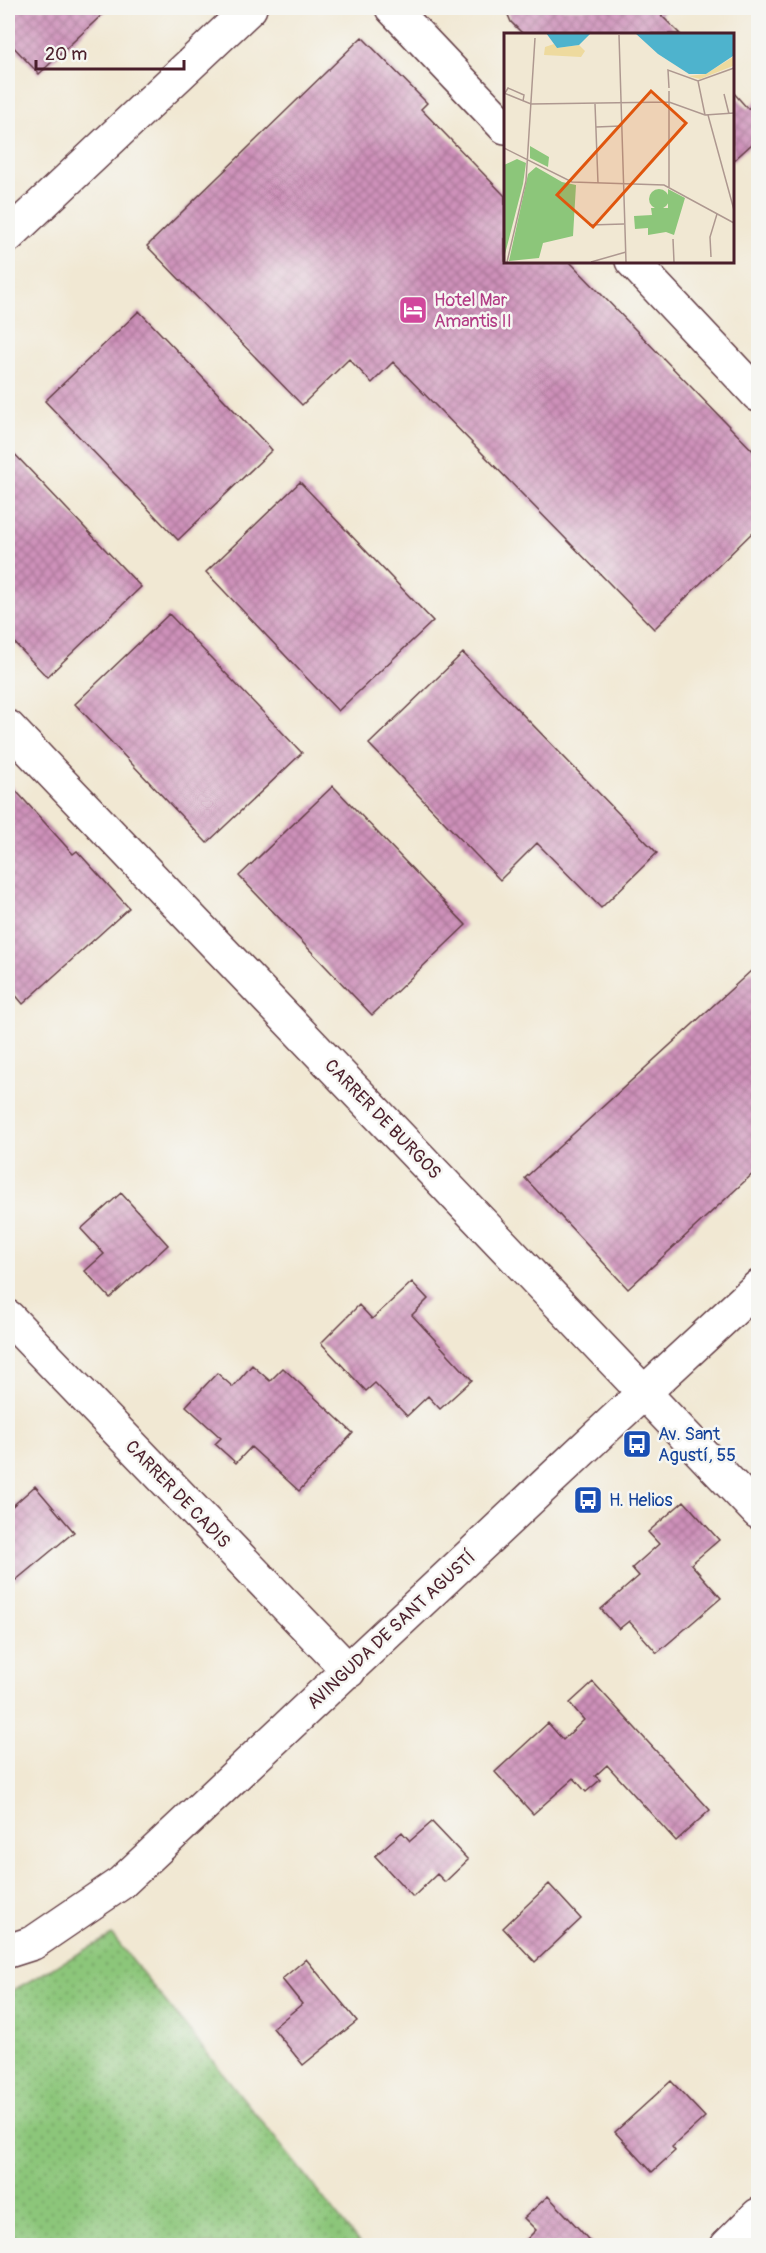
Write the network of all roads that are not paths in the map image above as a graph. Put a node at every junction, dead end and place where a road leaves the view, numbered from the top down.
1 (250, 8) edge
2 (392, 8) edge
3 (504, 126) edge
4 (8, 236) edge
5 (633, 262) edge
6 (759, 395) edge
7 (11, 737) edge
8 (759, 1287) edge
9 (8, 1317) edge
10 (644, 1392) junction
11 (759, 1512) edge
12 (349, 1671) junction
13 (8, 1951) edge
14 (759, 2215) edge
15 (727, 2246) edge

1 - 4 street
2 - 3 street
5 - 6 street
7 - 10 street, CARRER DE BURGOS
8 - 10 street, AVINGUDA DE SANT AGUSTÍ
9 - 12 street, CARRER DE CADIS
10 - 11 street, CARRER DE BURGOS
10 - 12 street, AVINGUDA DE SANT AGUSTÍ
12 - 13 street, AVINGUDA DE SANT AGUSTÍ
14 - 15 street

